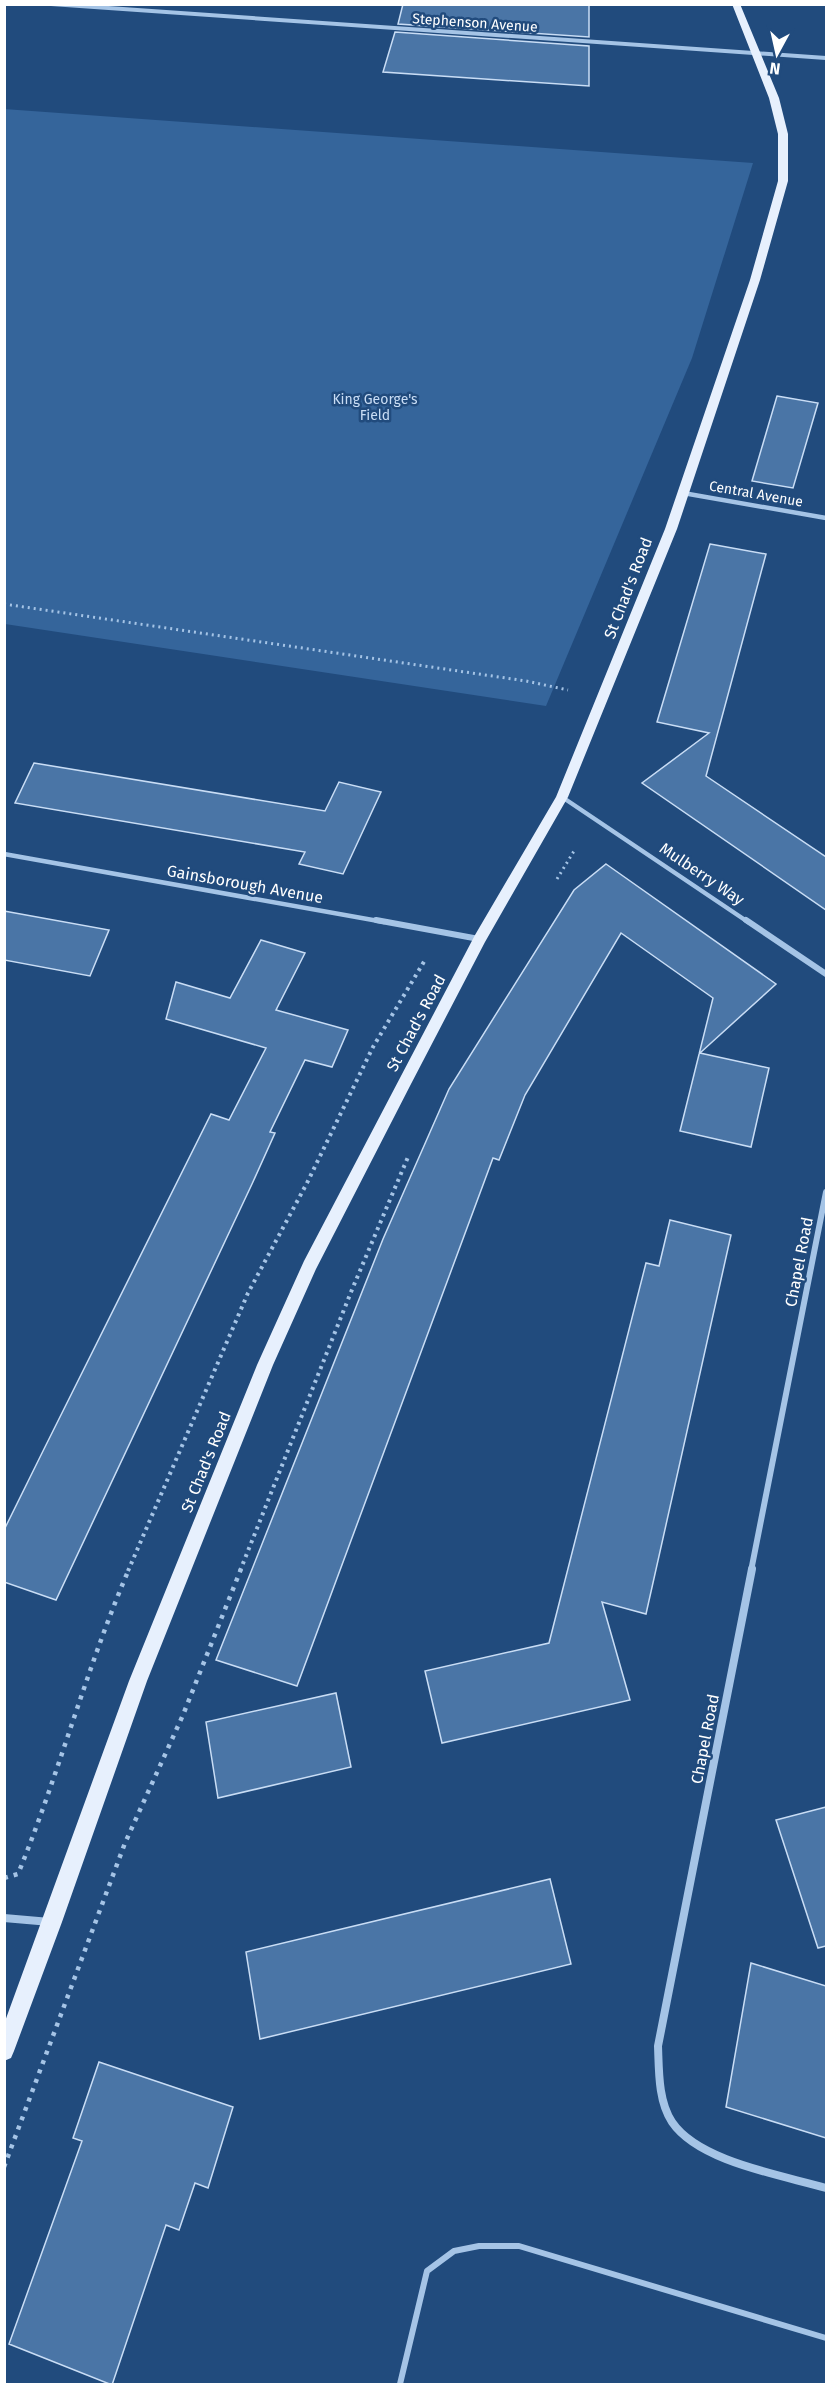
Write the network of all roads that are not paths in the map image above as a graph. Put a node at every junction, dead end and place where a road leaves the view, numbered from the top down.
1 (51, 4) edge
2 (736, 4) edge
3 (754, 52) junction
4 (826, 58) edge
5 (682, 493) junction
6 (826, 518) edge
7 (562, 797) junction
8 (4, 854) edge
9 (480, 939) junction
10 (826, 974) edge
11 (826, 1192) edge
12 (4, 1918) edge
13 (53, 1922) junction
14 (4, 2051) edge
15 (826, 2188) edge
16 (826, 2337) edge
17 (400, 2385) edge

1 - 3 street, Stephenson Avenue
2 - 3 main road, St Chad's Road
3 - 4 street, Stephenson Avenue
3 - 5 main road, St Chad's Road
5 - 6 street, Central Avenue
5 - 7 main road, St Chad's Road
7 - 9 main road, St Chad's Road
7 - 10 street, Mulberry Way
8 - 9 street, Gainsborough Avenue
9 - 13 main road, St Chad's Road
11 - 15 street, Chapel Road
12 - 13 street
13 - 14 main road, St Chad's Road
16 - 17 lane

